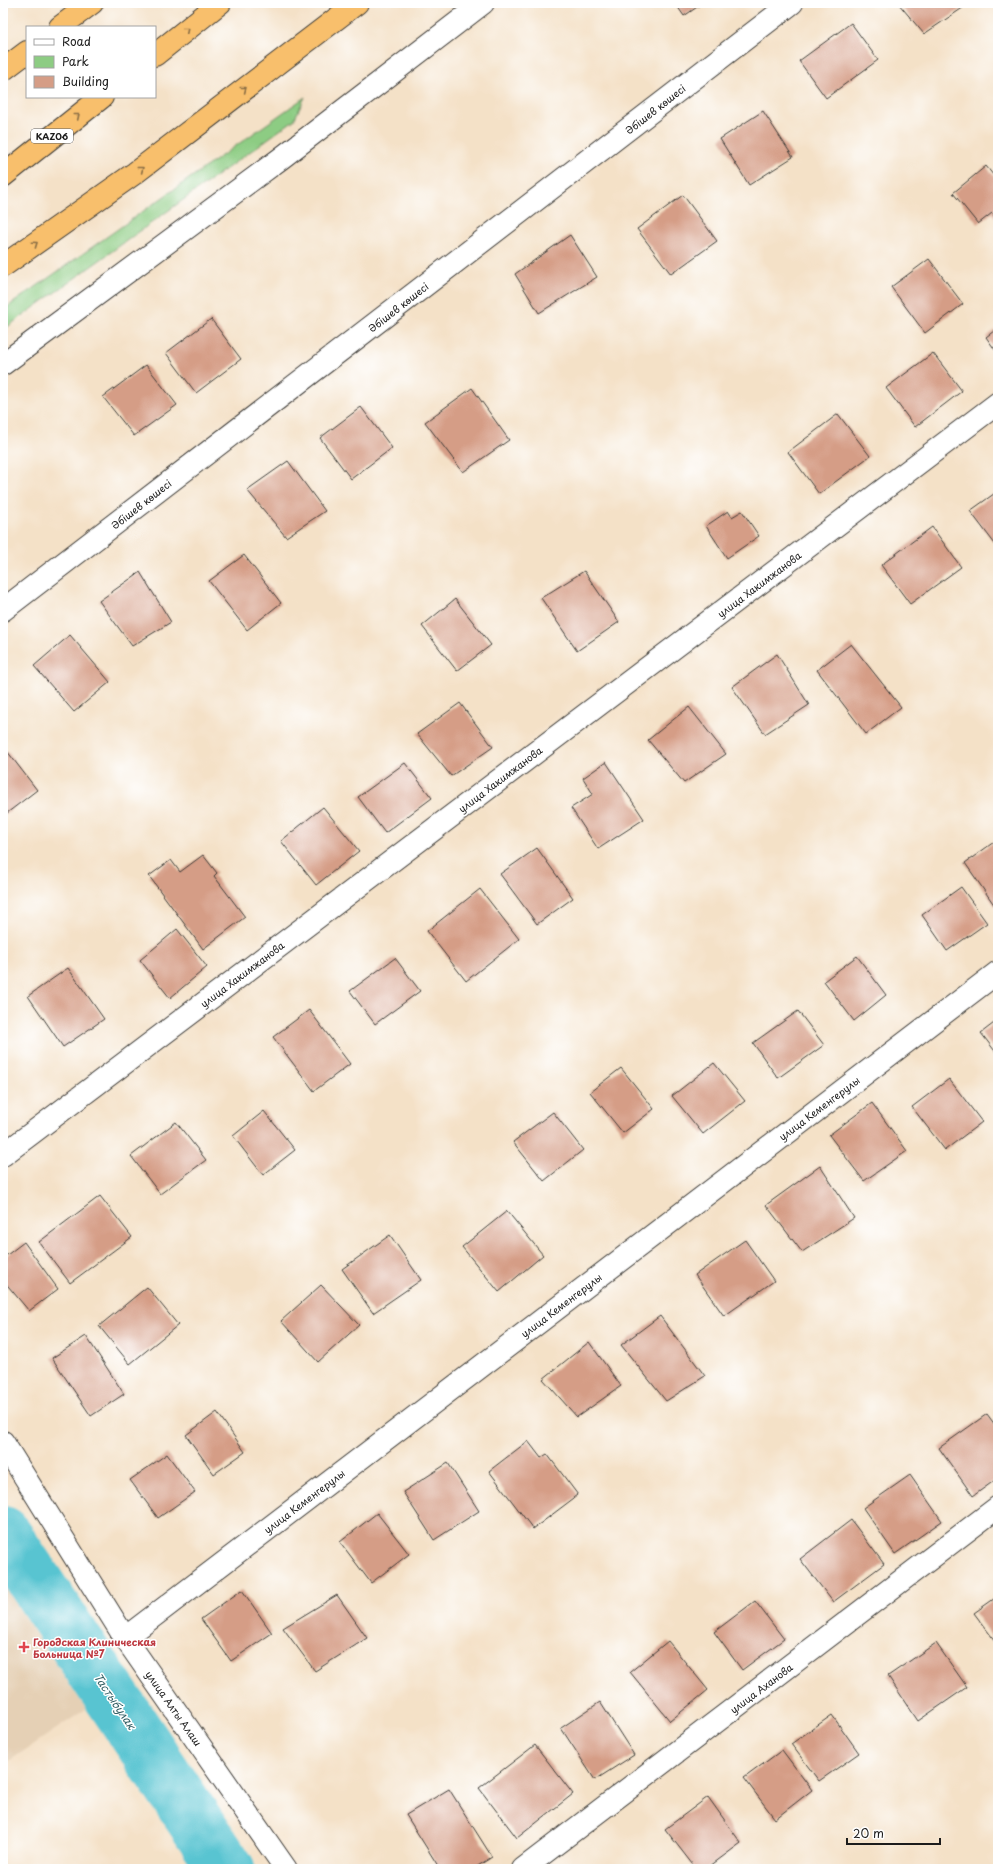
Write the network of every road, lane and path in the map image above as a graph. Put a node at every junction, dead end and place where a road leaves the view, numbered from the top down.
1 (92, 3) edge
2 (220, 3) edge
3 (356, 3) edge
4 (483, 3) edge
5 (792, 3) edge
6 (61, 26) edge
7 (26, 53) edge
8 (156, 54) edge
9 (3, 70) edge
10 (101, 98) edge
11 (3, 176) edge
12 (3, 266) edge
13 (3, 364) edge
14 (998, 403) edge
15 (3, 610) edge
16 (998, 972) edge
17 (3, 1155) edge
18 (3, 1442) edge
19 (998, 1507) edge
20 (125, 1638) junction
21 (286, 1869) edge
22 (523, 1869) edge

1 - 6 highway
8 -> 2 highway
12 -> 3 highway
4 - 13 street
5 - 15 street, Әбішев көшесі
7 - 9 highway
11 -> 10 highway, KАZ06
14 - 17 street, улица Хакимжанова
16 - 20 street, улица Кеменгерулы
18 - 20 street, улица Алты Алаш
19 - 22 street, улица Аханова
20 - 21 street, улица Алты Алаш

